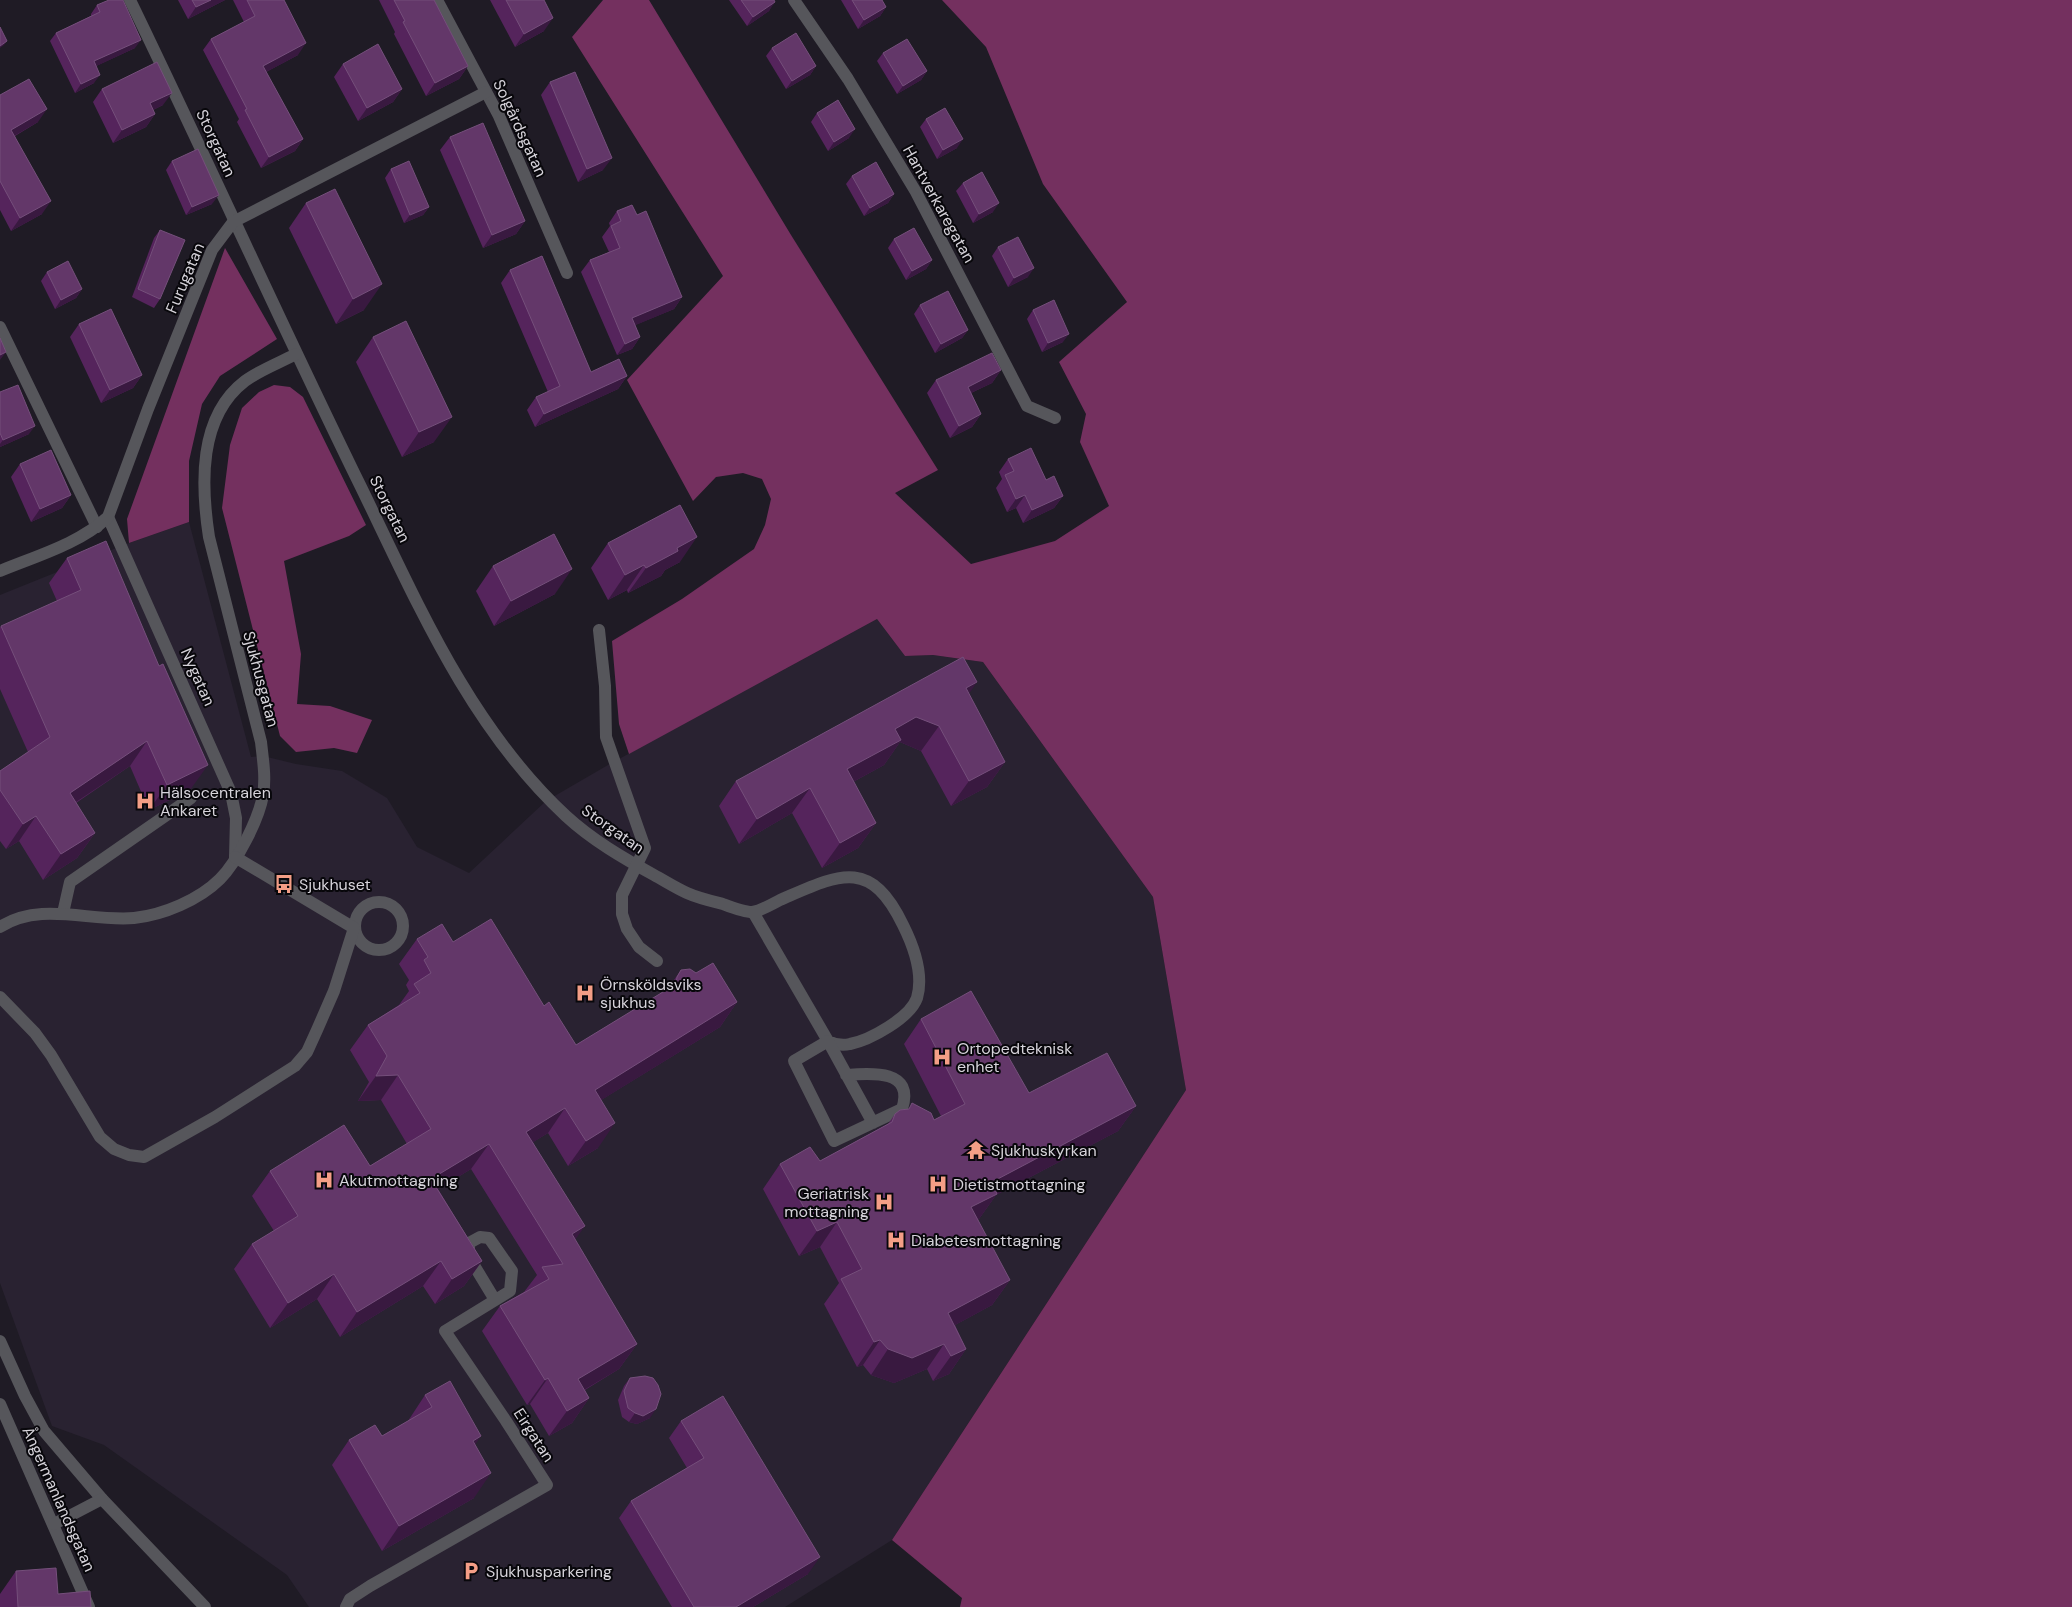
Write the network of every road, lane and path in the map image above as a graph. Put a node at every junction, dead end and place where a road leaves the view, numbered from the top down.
1 (130, 0) edge
2 (437, 0) edge
3 (794, 0) edge
4 (486, 92) junction
5 (233, 222) junction
6 (566, 273) dead end
7 (0, 327) edge
8 (296, 354) junction
9 (1055, 418) dead end
10 (108, 517) junction
11 (97, 528) junction
12 (0, 571) edge
13 (599, 630) dead end
14 (192, 798) edge
15 (235, 857) junction
16 (637, 866) junction
17 (754, 912) junction
18 (63, 913) junction
19 (0, 927) edge
20 (657, 961) dead end
21 (0, 997) edge
22 (828, 1041) junction
23 (846, 1075) junction
24 (873, 1123) junction
25 (495, 1300) junction
26 (0, 1341) edge
27 (0, 1404) edge
28 (102, 1499) junction
29 (54, 1524) junction
30 (89, 1607) edge
31 (205, 1607) edge
32 (346, 1607) edge

1 - 5 street, Storgatan
2 - 4 street, Solgårdsgatan
3 - 9 street, Hantverkaregatan
4 - 5 street, Furugatan
4 - 6 street, Solgårdsgatan
5 - 8 street, Storgatan
5 - 10 street, Furugatan
7 - 11 street
8 - 15 street, Sjukhusgatan
8 - 16 street, Storgatan
10 - 11 street, Furugatan
10 - 15 street, Nygatan
11 - 12 street, Furugatan
13 - 16 street
14 - 18 street
15 - 18 street, Sjukhusgatan
15 - 21 street
16 - 17 street, Storgatan
16 - 20 street
17 - 22 street
17 - 22 street
18 - 19 street, Sjukhusgatan
22 - 23 street
22 - 24 street
23 - 24 street
23 - 24 street
25 - 25 street, Eirgatan
25 - 32 street, Eirgatan
26 - 28 street
27 - 29 street, Ångermanlandsgatan
28 - 29 street
28 - 31 street
29 - 30 street, Ångermanlandsgatan

